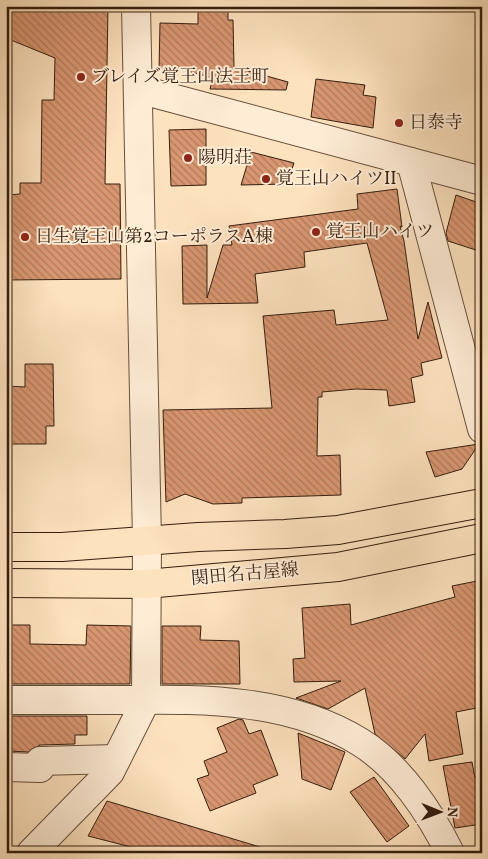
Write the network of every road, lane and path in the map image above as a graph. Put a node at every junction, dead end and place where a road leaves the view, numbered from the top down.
1 (136, 6) edge
2 (138, 89) junction
3 (411, 162) junction
4 (482, 181) edge
5 (482, 430) edge
6 (482, 503) edge
7 (482, 538) edge
8 (147, 542) junction
9 (6, 547) edge
10 (6, 583) edge
11 (146, 584) junction
12 (6, 700) edge
13 (146, 700) junction
14 (116, 760) junction
15 (6, 767) edge
16 (31, 853) edge
17 (450, 853) edge

1 - 2 street
2 - 3 street
2 - 8 street
3 - 4 street
3 - 5 street
6 - 8 main road, 関田名古屋線
7 - 11 main road, 関田名古屋線
8 - 9 main road, 関田名古屋線
8 - 11 street
10 - 11 main road, 関田名古屋線
11 - 13 street
12 - 13 street
13 - 14 street
13 - 17 street
14 - 15 street
14 - 16 street

